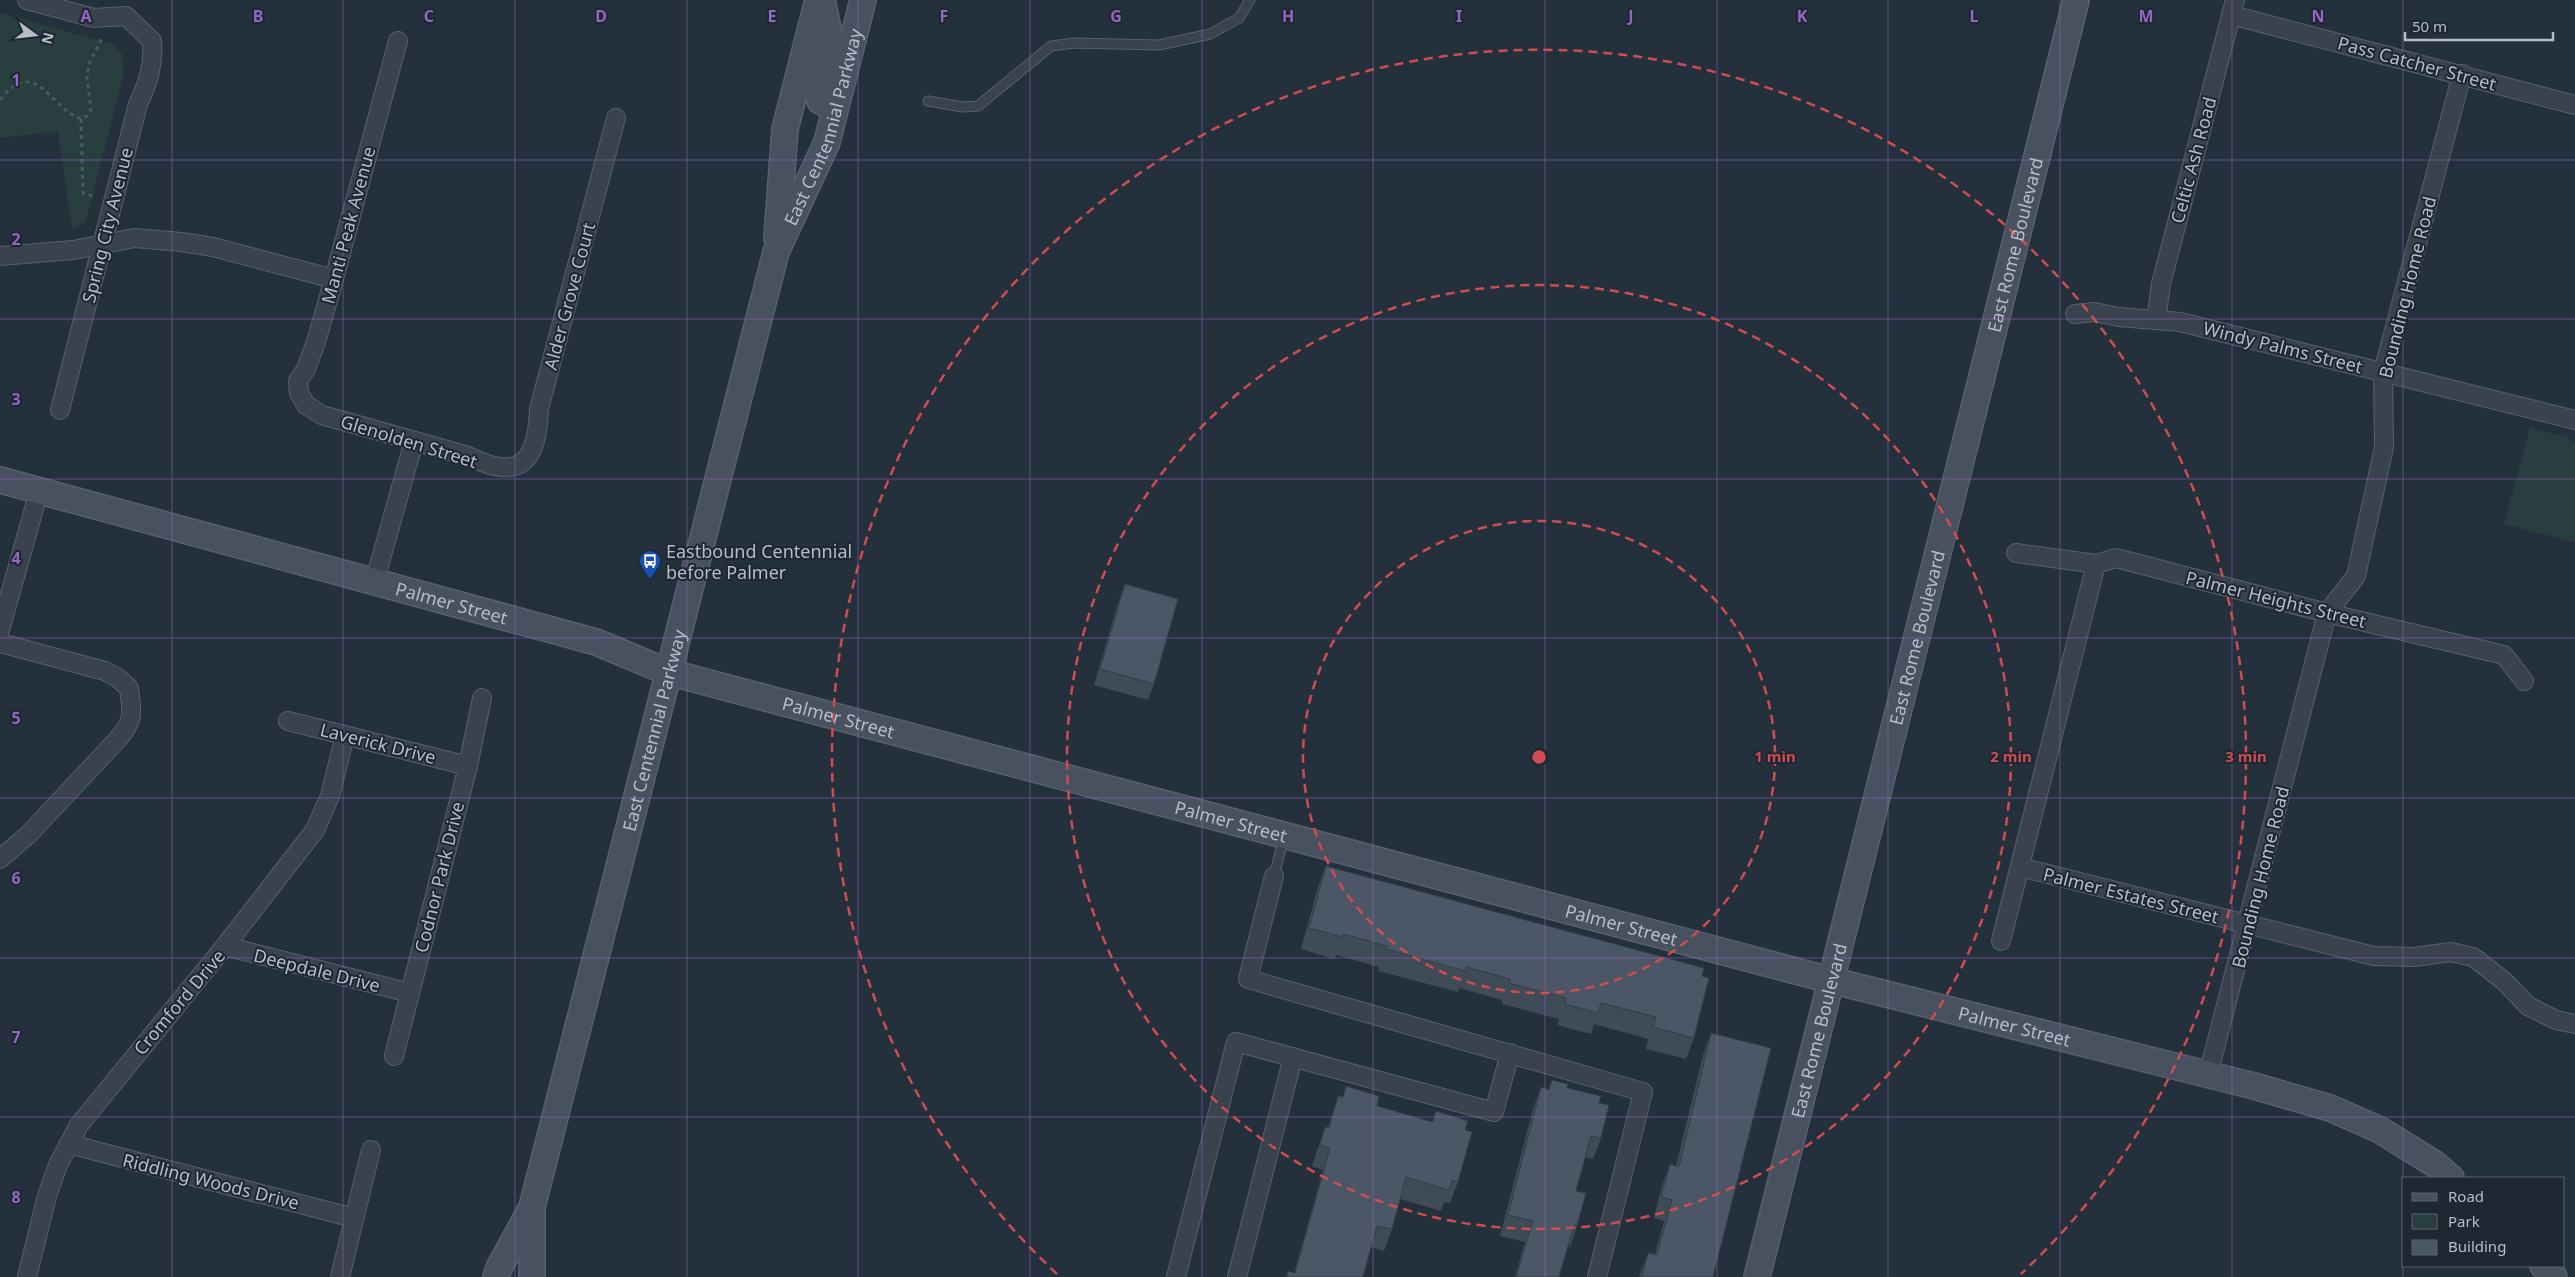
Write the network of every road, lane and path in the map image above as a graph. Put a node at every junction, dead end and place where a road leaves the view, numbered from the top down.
1 (27, 0) edge
2 (818, 0) edge
3 (822, 0) edge
4 (863, 0) edge
5 (1250, 0) edge
6 (2076, 0) edge
7 (2233, 8) edge
8 (112, 16) junction
9 (398, 41) dead end
10 (2462, 74) junction
11 (0, 100) edge
12 (928, 101) dead end
13 (2575, 105) edge
14 (835, 108) junction
15 (616, 118) dead end
16 (81, 119) junction
17 (113, 201) junction
18 (102, 244) junction
19 (776, 252) junction
20 (0, 256) edge
21 (334, 279) junction
22 (2075, 314) dead end
23 (2156, 320) junction
24 (2383, 372) junction
25 (306, 405) joint
26 (60, 410) dead end
27 (2575, 420) edge
28 (414, 441) junction
29 (515, 467) joint
30 (0, 480) edge
31 (39, 491) junction
32 (2016, 553) dead end
33 (2096, 564) junction
34 (375, 580) junction
35 (2327, 613) junction
36 (0, 630) edge
37 (0, 643) edge
38 (668, 672) junction
39 (2524, 681) dead end
40 (482, 698) dead end
41 (288, 720) dead end
42 (345, 735) junction
43 (468, 766) junction
44 (1285, 836) junction
45 (0, 859) edge
46 (2020, 867) junction
47 (1274, 876) joint
48 (2248, 925) junction
49 (2001, 941) dead end
50 (225, 946) junction
51 (1830, 980) junction
52 (410, 993) junction
53 (2575, 1024) edge
54 (1510, 1054) junction
55 (394, 1056) dead end
56 (1293, 1057) junction
57 (2208, 1075) junction
58 (68, 1144) junction
59 (371, 1150) dead end
60 (2450, 1177) edge
61 (532, 1207) junction
62 (354, 1218) junction
63 (2545, 1267) edge
64 (27, 1277) edge
65 (340, 1277) edge
66 (496, 1277) edge
67 (532, 1277) edge
68 (1176, 1277) edge
69 (1237, 1277) edge
70 (1596, 1277) edge
71 (1757, 1277) edge
72 (2554, 1277) edge

1 - 8 street
2 - 19 street, East Centennial Parkway
3 - 14 street
4 - 14 street, East Centennial Parkway
5 - 12 lane
6 - 51 street, East Rome Boulevard
7 - 10 street, Pass Catcher Street
7 - 23 street, Celtic Ash Road
8 - 16 path
8 - 17 street, Spring City Avenue
9 - 21 street, Manti Peak Avenue
10 - 13 street, Pass Catcher Street
10 - 24 street, Bounding Home Road
11 - 16 path
14 - 19 street, East Centennial Parkway
15 - 29 street, Alder Grove Court
16 - 17 path
17 - 18 street, Spring City Avenue
18 - 20 street
18 - 21 street
18 - 26 street, Spring City Avenue
19 - 38 street, East Centennial Parkway
21 - 25 street, Manti Peak Avenue
22 - 23 street, Windy Palms Street
23 - 24 street, Windy Palms Street
24 - 27 street, Windy Palms Street
24 - 35 street, Bounding Home Road
25 - 28 street, Glenolden Street
28 - 29 street, Glenolden Street
28 - 34 street
30 - 31 street, Palmer Street
31 - 34 street, Palmer Street
31 - 36 street
32 - 33 street, Palmer Heights Street
33 - 35 street, Palmer Heights Street
33 - 46 street
34 - 38 street, Palmer Street
35 - 39 street, Palmer Heights Street
35 - 48 street, Bounding Home Road
37 - 45 street
38 - 44 street, Palmer Street
38 - 61 street, East Centennial Parkway
40 - 43 street, Codnor Park Drive
41 - 42 street, Laverick Drive
42 - 43 street, Laverick Drive
42 - 50 street, Cromford Drive
43 - 52 street, Codnor Park Drive
44 - 47 lane
44 - 51 street, Palmer Street
46 - 48 street, Palmer Estates Street
46 - 49 street
47 - 54 street
48 - 53 street, Palmer Estates Street
48 - 57 street, Bounding Home Road
50 - 52 street, Deepdale Drive
50 - 58 street, Cromford Drive
51 - 57 street, Palmer Street
51 - 71 street, East Rome Boulevard
52 - 55 street, Codnor Park Drive
54 - 56 street
54 - 70 street
56 - 68 street
56 - 69 street
57 - 60 street, Palmer Street
58 - 62 street, Riddling Woods Drive
58 - 64 street, Cromford Drive
59 - 62 street
61 - 66 street, East Centennial Parkway
61 - 67 street, East Centennial Parkway
62 - 65 street
63 - 72 street

